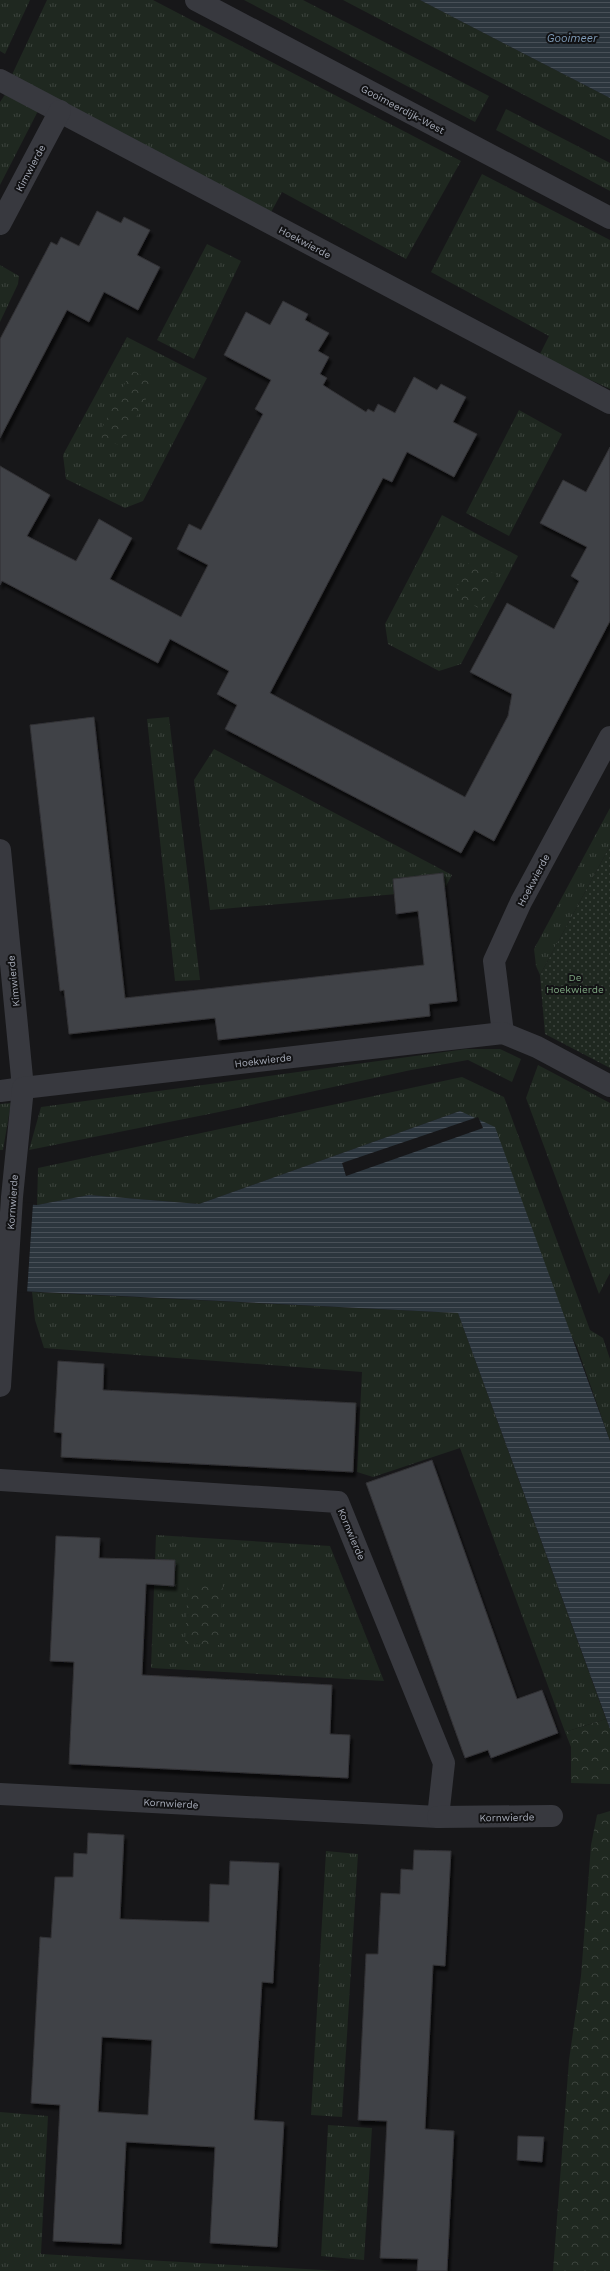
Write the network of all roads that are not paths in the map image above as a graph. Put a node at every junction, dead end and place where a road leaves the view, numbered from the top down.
1 (196, 0) edge
2 (0, 80) edge
3 (60, 112) junction
4 (610, 218) edge
5 (0, 224) edge
6 (610, 403) edge
7 (610, 737) edge
8 (0, 850) edge
9 (503, 1033) junction
10 (610, 1086) edge
11 (23, 1088) junction
12 (0, 1091) edge
13 (1, 1365) edge
14 (0, 1386) edge
15 (0, 1480) edge
16 (0, 1794) edge
17 (552, 1816) dead end
18 (438, 1817) junction

1 - 4 street, Gooimeerdijk-West
2 - 3 street, Hoekwierde
3 - 5 street, Kimwierde
3 - 6 street, Hoekwierde
7 - 9 street, Hoekwierde
8 - 11 street, Kimwierde
9 - 10 street, Hoekwierde
9 - 11 street, Hoekwierde
11 - 12 street
11 - 13 street, Kornwierde
13 - 14 street, Kornwierde
15 - 18 street, Kornwierde
16 - 18 street, Kornwierde
17 - 18 street, Kornwierde

